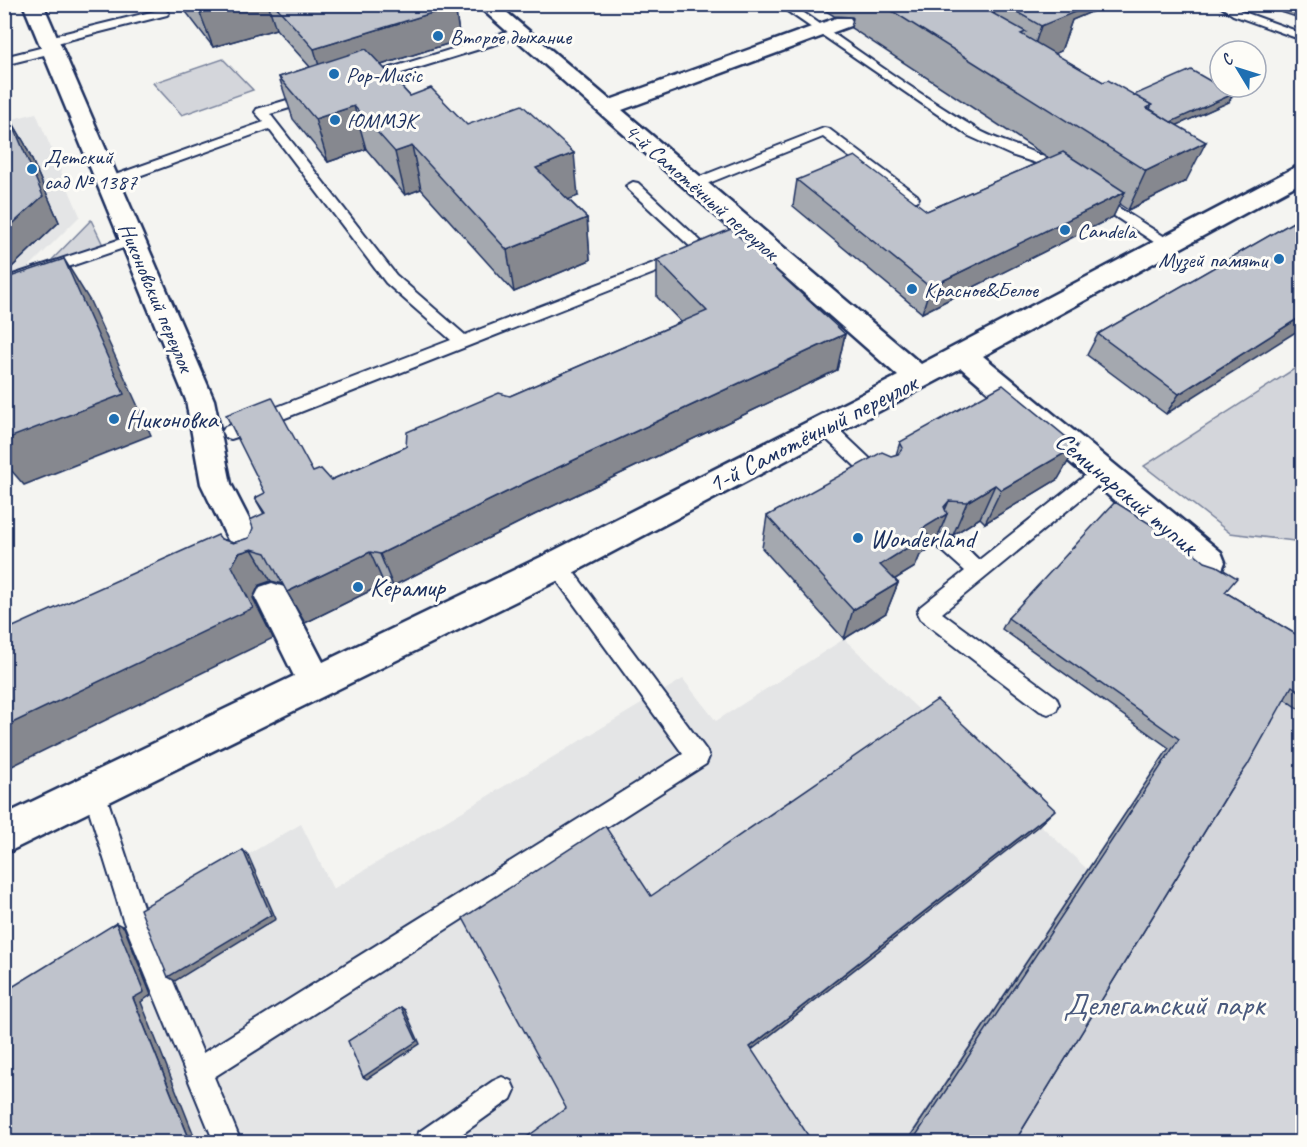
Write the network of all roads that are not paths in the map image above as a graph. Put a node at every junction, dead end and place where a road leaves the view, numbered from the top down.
1 (33, 4) edge
2 (485, 4) edge
3 (782, 4) edge
4 (1222, 4) edge
5 (163, 13) dead end
6 (843, 22) dead end
7 (821, 31) junction
8 (518, 33) junction
9 (1302, 37) edge
10 (51, 45) junction
11 (4, 61) edge
12 (347, 86) edge
13 (326, 92) edge
14 (606, 108) junction
15 (272, 124) junction
16 (1302, 173) edge
17 (109, 182) junction
18 (694, 184) junction
19 (633, 186) dead end
20 (912, 198) edge
21 (733, 237) junction
22 (133, 240) junction
23 (1168, 245) junction
24 (701, 249) junction
25 (4, 284) edge
26 (462, 341) junction
27 (963, 355) junction
28 (919, 378) junction
29 (825, 427) junction
30 (231, 432) dead end
31 (1102, 472) junction
32 (880, 480) edge
33 (943, 540) edge
34 (239, 546) edge
35 (1209, 562) edge
36 (557, 565) junction
37 (979, 571) junction
38 (272, 597) edge
39 (315, 683) junction
40 (1048, 704) dead end
41 (94, 791) junction
42 (4, 835) edge
43 (198, 1072) junction
44 (502, 1090) dead end
45 (228, 1143) edge
46 (429, 1143) edge

1 - 10 street, Никоновский переулок
2 - 8 street, 4-й Самотёчный переулок
3 - 7 lane
4 - 9 lane
5 - 10 lane
6 - 7 street
7 - 14 street
7 - 23 lane
8 - 12 lane
8 - 14 street, 4-й Самотёчный переулок
10 - 11 lane
10 - 17 street, Никоновский переулок
13 - 15 lane
14 - 18 street, 4-й Самотёчный переулок
15 - 17 lane
15 - 26 lane
16 - 23 street, 1-й Самотёчный переулок
17 - 22 street, Никоновский переулок
18 - 20 lane
18 - 21 street, 4-й Самотёчный переулок
19 - 24 lane
21 - 24 lane
21 - 28 street, 4-й Самотёчный переулок
22 - 25 lane
22 - 34 street, Никоновский переулок
23 - 27 street, 1-й Самотёчный переулок
24 - 26 lane
26 - 30 lane
27 - 28 street, 1-й Самотёчный переулок
27 - 31 street, Семинарский тупик
28 - 29 street, 1-й Самотёчный переулок
29 - 32 lane
29 - 36 street, 1-й Самотёчный переулок
31 - 35 street, Семинарский тупик
31 - 37 lane
33 - 37 lane
36 - 39 street, 1-й Самотёчный переулок
36 - 43 lane
37 - 40 lane
38 - 39 street
39 - 41 street, 1-й Самотёчный переулок
41 - 42 street, 1-й Самотёчный переулок
41 - 43 lane
43 - 45 lane
44 - 46 lane

